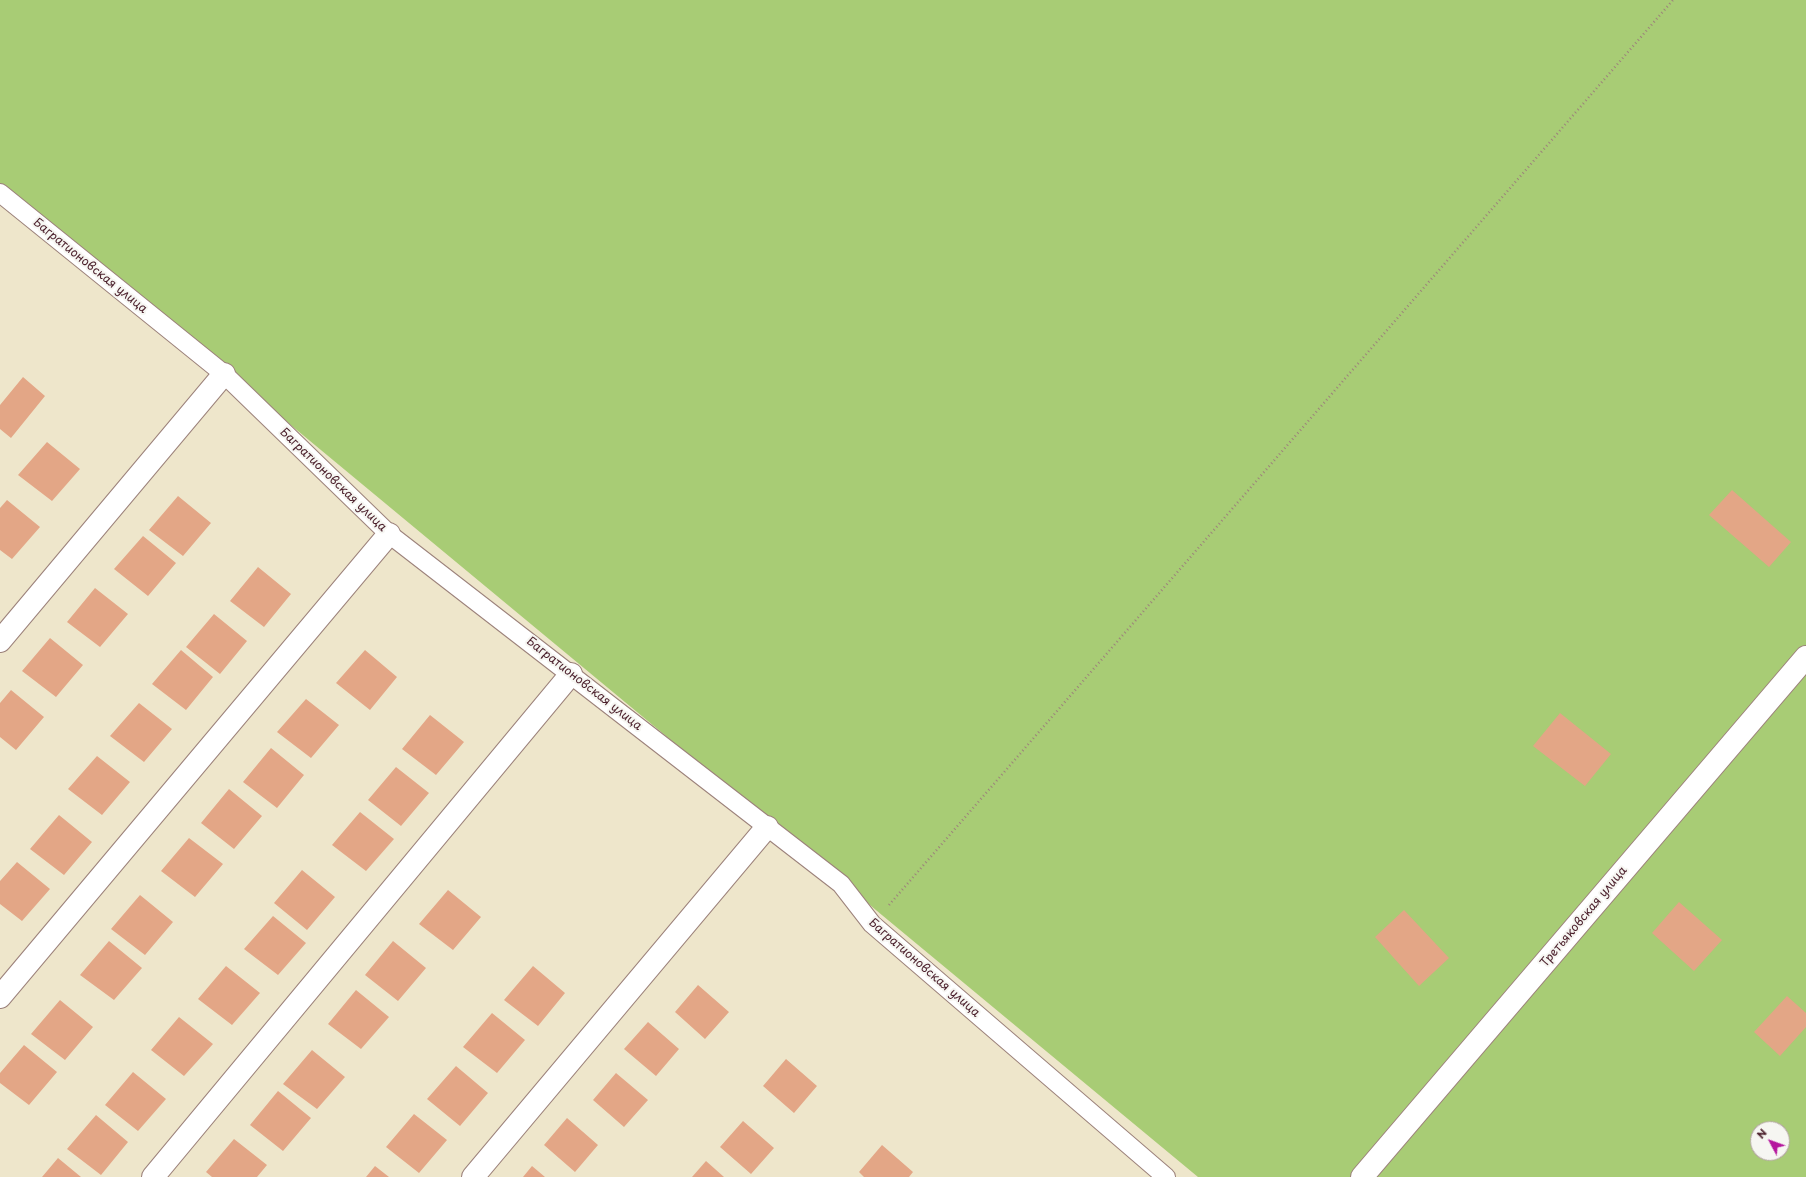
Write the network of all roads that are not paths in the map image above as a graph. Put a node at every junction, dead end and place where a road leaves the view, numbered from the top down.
1 (0, 193) edge
2 (224, 374) junction
3 (389, 534) junction
4 (0, 641) edge
5 (1806, 657) edge
6 (571, 674) junction
7 (767, 827) junction
8 (0, 997) edge
9 (153, 1177) edge
10 (473, 1177) edge
11 (1166, 1177) edge
12 (1362, 1177) edge

1 - 2 lane, Багратионовская улица
2 - 3 lane, Багратионовская улица
2 - 4 street
3 - 6 lane, Багратионовская улица
3 - 8 street
5 - 12 street, Третьяковская улица
6 - 7 lane, Багратионовская улица
6 - 9 street
7 - 10 street
7 - 11 lane, Багратионовская улица

